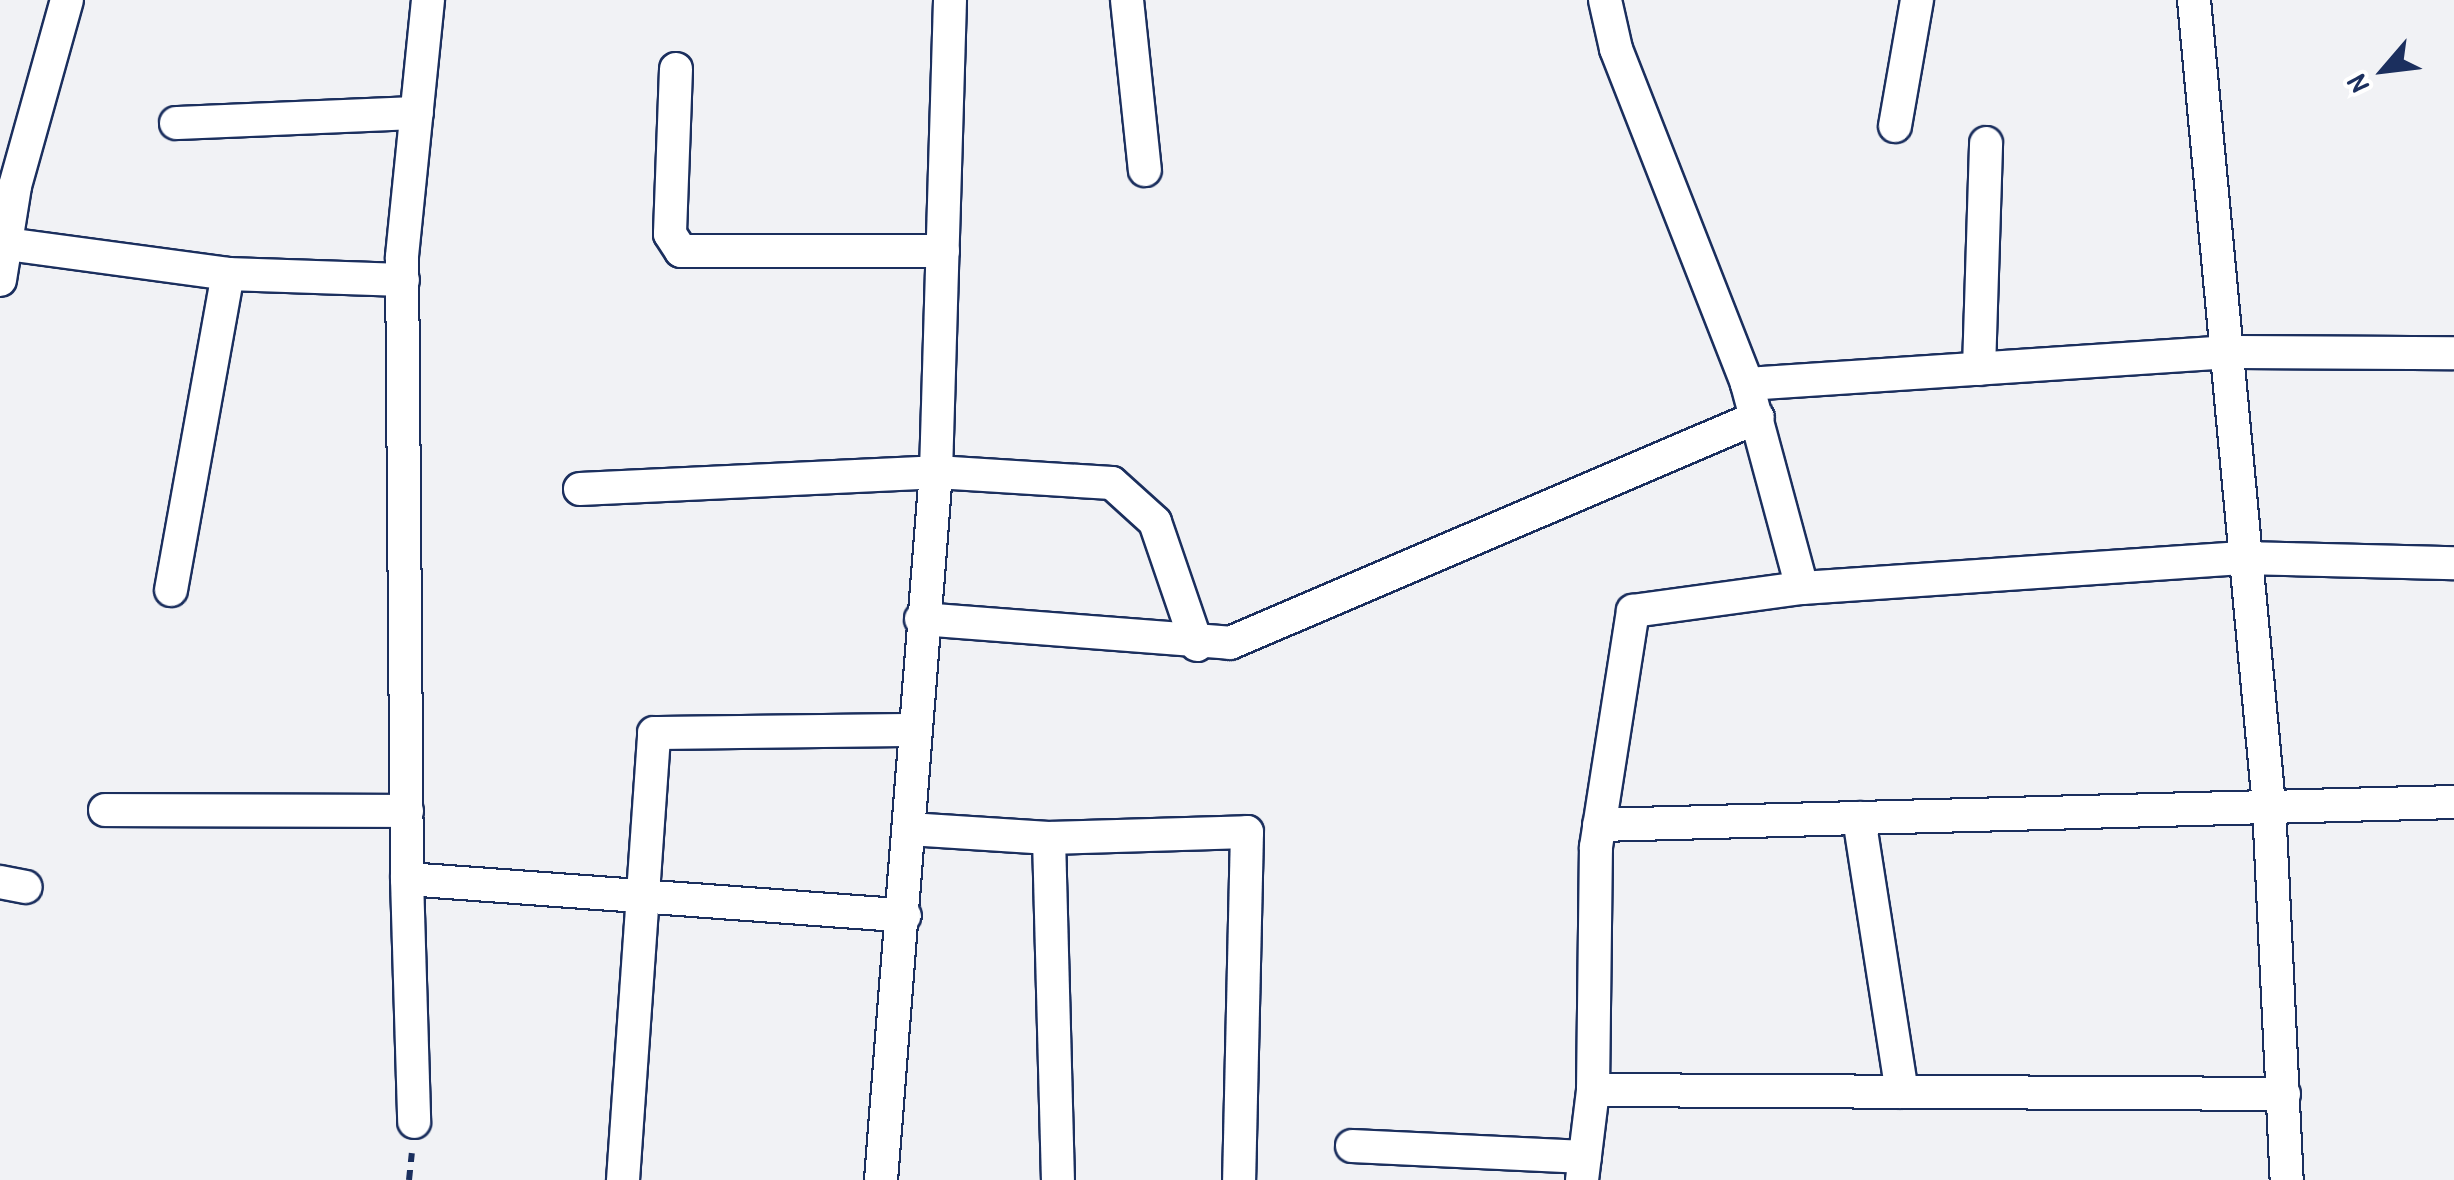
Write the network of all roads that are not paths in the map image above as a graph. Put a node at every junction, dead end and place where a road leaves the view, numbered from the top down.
1 (67, 0) edge
2 (428, 0) edge
3 (950, 0) edge
4 (1128, 0) edge
5 (1605, 0) edge
6 (1917, 0) edge
7 (2194, 0) edge
8 (676, 69) dead end
9 (417, 112) junction
10 (176, 124) dead end
11 (1895, 126) dead end
12 (1986, 143) dead end
13 (1145, 170) dead end
14 (8, 184) edge
15 (7, 244) junction
16 (943, 251) junction
17 (228, 274) junction
18 (0, 280) edge
19 (402, 280) junction
20 (2230, 352) junction
21 (2454, 353) edge
22 (1979, 369) junction
23 (1747, 384) junction
24 (1758, 418) junction
25 (936, 472) junction
26 (580, 489) dead end
27 (2242, 558) junction
28 (2454, 563) edge
29 (1802, 588) junction
30 (171, 590) dead end
31 (922, 619) junction
32 (1197, 644) junction
33 (910, 730) junction
34 (2454, 802) edge
35 (2269, 806) junction
36 (105, 810) dead end
37 (407, 811) junction
38 (1860, 818) junction
39 (1599, 825) junction
40 (910, 829) junction
41 (1049, 838) junction
42 (407, 879) junction
43 (640, 897) junction
44 (905, 916) junction
45 (1593, 1090) junction
46 (1902, 1092) junction
47 (2284, 1094) junction
48 (414, 1122) dead end
49 (1352, 1146) dead end
50 (1583, 1168) edge
51 (623, 1180) edge
52 (881, 1180) edge
53 (1058, 1180) edge
54 (1239, 1180) edge
55 (2287, 1180) edge

1 - 14 street
2 - 9 street
3 - 16 street
4 - 13 street
5 - 23 street
6 - 11 street
7 - 20 street
8 - 16 street
9 - 10 street
9 - 19 street
12 - 22 street
14 - 15 street
15 - 17 street
15 - 18 street
16 - 25 street
17 - 19 street
17 - 30 street
19 - 37 street
20 - 21 street
20 - 22 street
20 - 27 street
22 - 23 street
23 - 24 street
24 - 29 street
24 - 32 street
25 - 26 street
25 - 31 street
25 - 32 street
27 - 28 street
27 - 29 street
27 - 35 street
29 - 39 street
31 - 32 street
31 - 33 street
33 - 40 street
33 - 43 street
34 - 35 street
35 - 38 street
35 - 47 street
36 - 37 street
37 - 42 street
38 - 39 street
38 - 46 street
39 - 45 street
40 - 41 street
40 - 44 street
41 - 53 street
41 - 54 street
42 - 43 street
42 - 48 street
43 - 44 street
43 - 51 street
44 - 52 street
45 - 46 street
45 - 50 street
46 - 47 street
47 - 55 street
49 - 50 street

